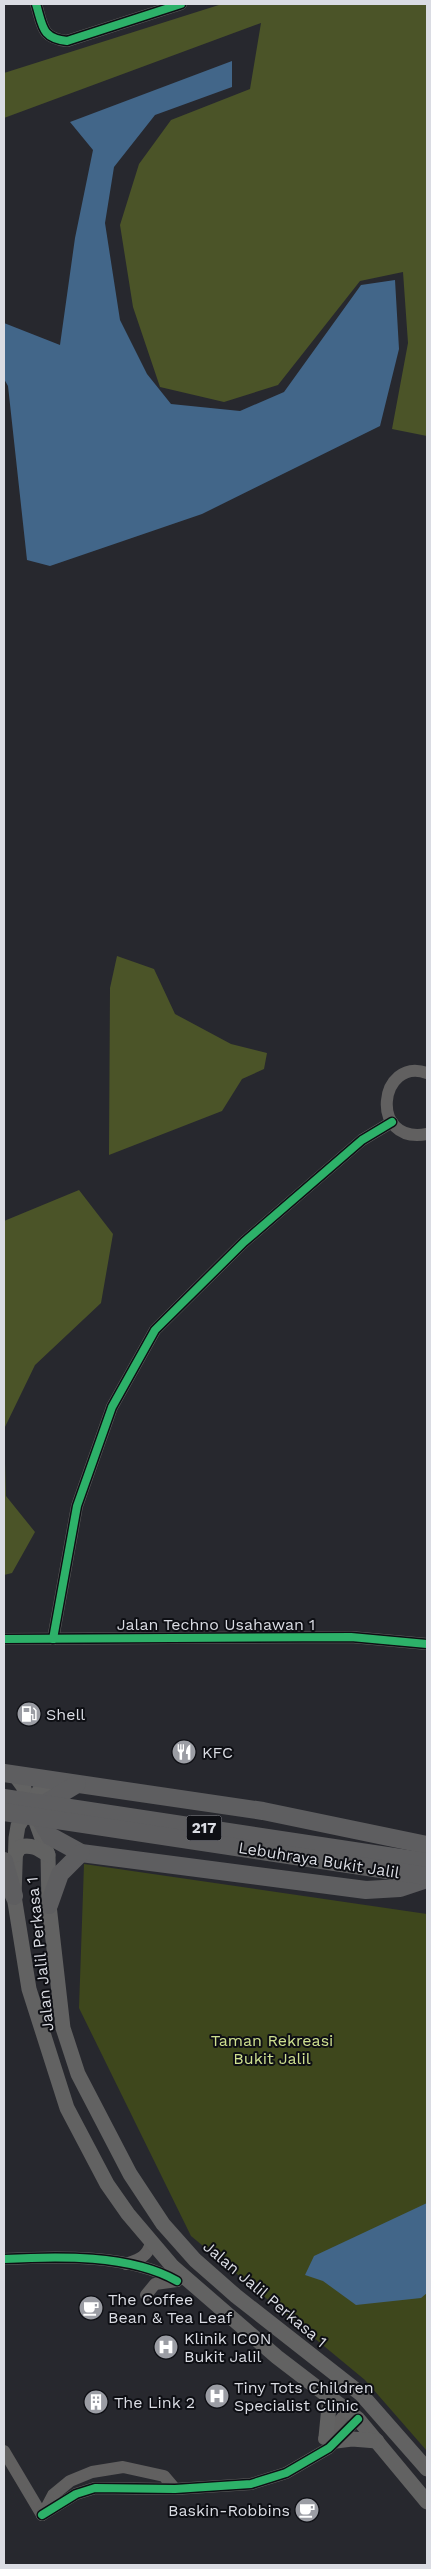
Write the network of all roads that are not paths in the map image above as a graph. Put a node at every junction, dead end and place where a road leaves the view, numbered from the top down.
1 (36, 4) edge
2 (181, 4) edge
3 (427, 1073) edge
4 (392, 1122) junction
5 (427, 1134) edge
6 (4, 1638) edge
7 (53, 1639) junction
8 (427, 1644) edge
9 (9, 1774) edge
10 (57, 1782) junction
11 (77, 1784) junction
12 (4, 1798) edge
13 (29, 1808) junction
14 (4, 1812) edge
15 (427, 1845) edge
16 (81, 1853) junction
17 (48, 1855) junction
18 (9, 1858) edge
19 (427, 1862) edge
20 (427, 1877) edge
21 (14, 1896) joint
22 (49, 1905) junction
23 (151, 2243) junction
24 (4, 2259) edge
25 (126, 2264) junction
26 (177, 2281) junction
27 (194, 2287) junction
28 (146, 2295) dead end
29 (346, 2383) junction
30 (330, 2396) junction
31 (355, 2412) junction
32 (384, 2419) junction
33 (331, 2439) junction
34 (377, 2441) junction
35 (4, 2451) edge
36 (427, 2469) edge
37 (175, 2489) junction
38 (427, 2502) edge
39 (42, 2516) junction

1 - 2 street
3 - 4 street
4 - 5 street
4 - 7 street
6 - 7 street, Jalan Techno Usahawan 1
7 - 8 street, Jalan Techno Usahawan 1
9 - 10 highway
9 - 13 main road, Jalan Jalil Perkasa 1
10 - 11 highway
10 - 13 main road, Jalan Jalil Perkasa 1
11 - 15 highway
11 - 16 highway
12 - 19 highway, Lebuhraya Bukit Jalil / 217
13 - 17 main road, Jalan Jalil Perkasa 1
13 - 18 main road, Jalan Jalil Perkasa 1
14 - 20 highway, Lebuhraya Bukit Jalil / 217
16 - 20 highway
16 - 22 highway
17 - 18 main road
17 - 22 main road, Jalan Jalil Perkasa 1
18 - 21 highway
21 - 23 main road, Jalan Jalil Perkasa 1
22 - 29 main road, Jalan Jalil Perkasa 1
23 - 25 street
23 - 27 main road, Jalan Jalil Perkasa 1
24 - 25 street
25 - 26 street
26 - 27 street
26 - 28 street
27 - 30 main road, Jalan Jalil Perkasa 1
29 - 31 main road
29 - 32 main road, Jalan Jalil Perkasa 1
30 - 31 main road, Jalan Jalil Perkasa 1
30 - 33 main road
31 - 32 main road
31 - 33 street
31 - 34 main road, Jalan Jalil Perkasa 1
32 - 36 main road, Jalan Jalil Perkasa 1
33 - 34 main road
33 - 37 street
34 - 38 main road, Jalan Jalil Perkasa 1
35 - 39 street
37 - 39 street
37 - 39 street

